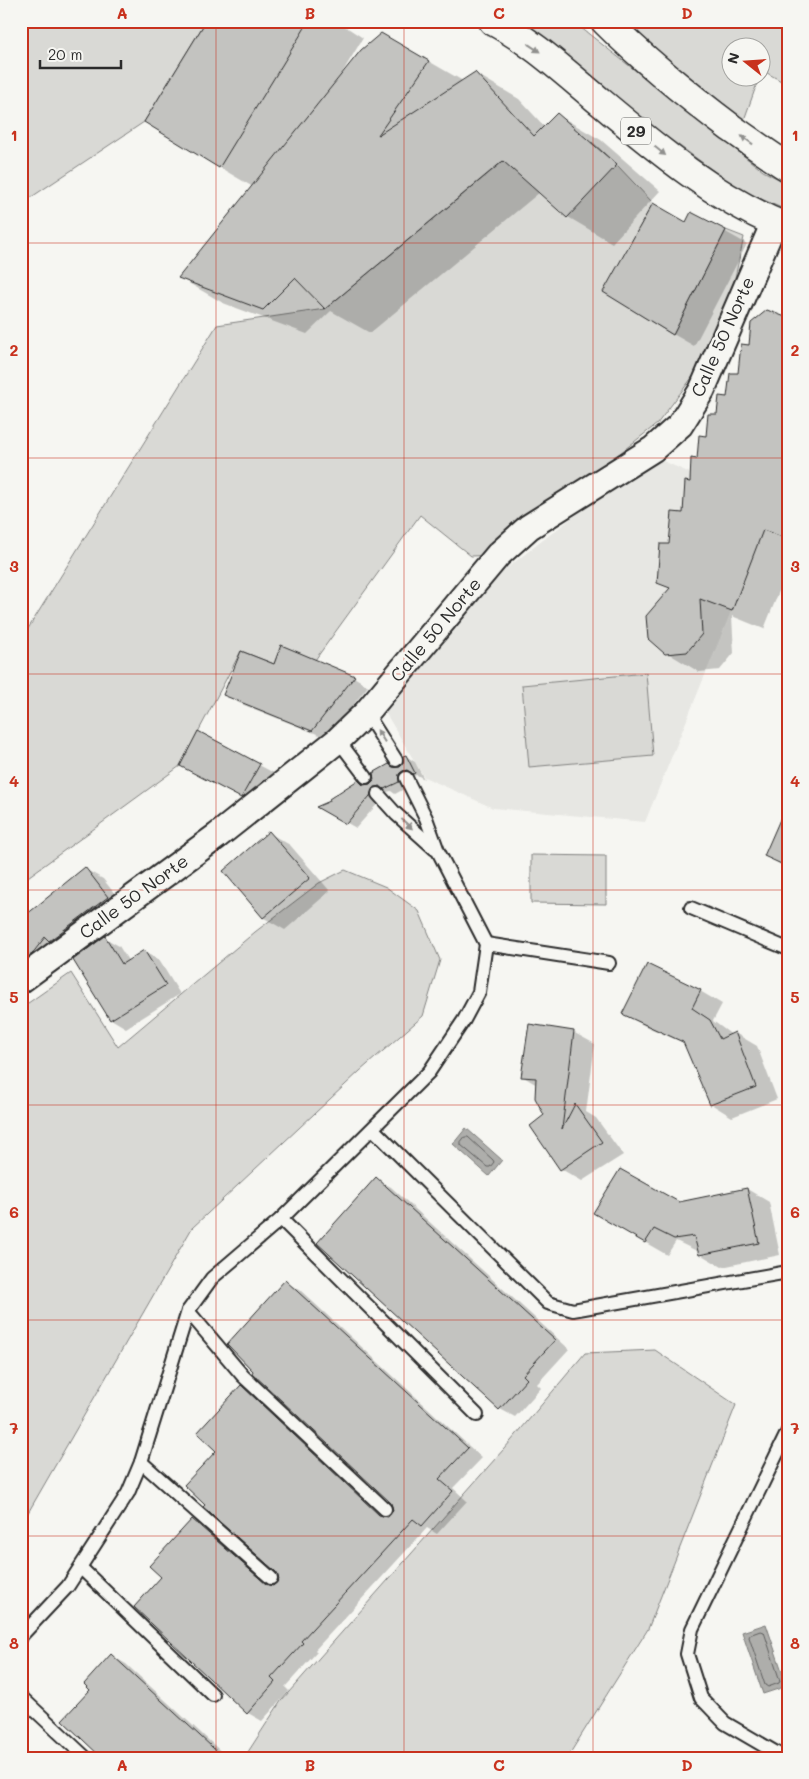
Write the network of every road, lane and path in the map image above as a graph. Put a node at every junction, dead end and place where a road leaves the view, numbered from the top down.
1 (493, 21) edge
2 (605, 21) edge
3 (788, 166) edge
4 (781, 225) edge
5 (366, 712) junction
6 (338, 740) junction
7 (396, 760) dead end
8 (366, 777) dead end
9 (406, 778) dead end
10 (378, 794) dead end
11 (438, 851) junction
12 (691, 908) dead end
13 (486, 944) junction
14 (788, 949) edge
15 (609, 963) dead end
16 (21, 980) edge
17 (373, 1129) junction
18 (281, 1219) junction
19 (788, 1272) edge
20 (188, 1311) junction
21 (476, 1415) dead end
22 (788, 1432) edge
23 (141, 1462) junction
24 (385, 1509) dead end
25 (81, 1568) junction
26 (271, 1578) dead end
27 (21, 1636) edge
28 (213, 1695) dead end
29 (21, 1697) edge
30 (86, 1758) edge
31 (785, 1758) edge

1 -> 4 main road, 29
3 -> 2 main road
4 - 5 street, Calle 50 Norte
5 - 6 street, Calle 50 Norte
7 -> 5 lane
6 - 8 lane
6 - 16 street, Calle 50 Norte
9 - 11 lane
10 -> 11 lane
11 - 13 lane
12 - 14 lane
13 - 15 lane
13 - 17 lane
17 - 18 lane
17 - 19 lane
18 - 20 lane
18 - 21 lane
20 - 23 lane
20 - 24 lane
22 - 31 lane
23 - 25 lane
23 - 26 lane
25 - 27 lane
25 - 28 lane
29 - 30 lane

